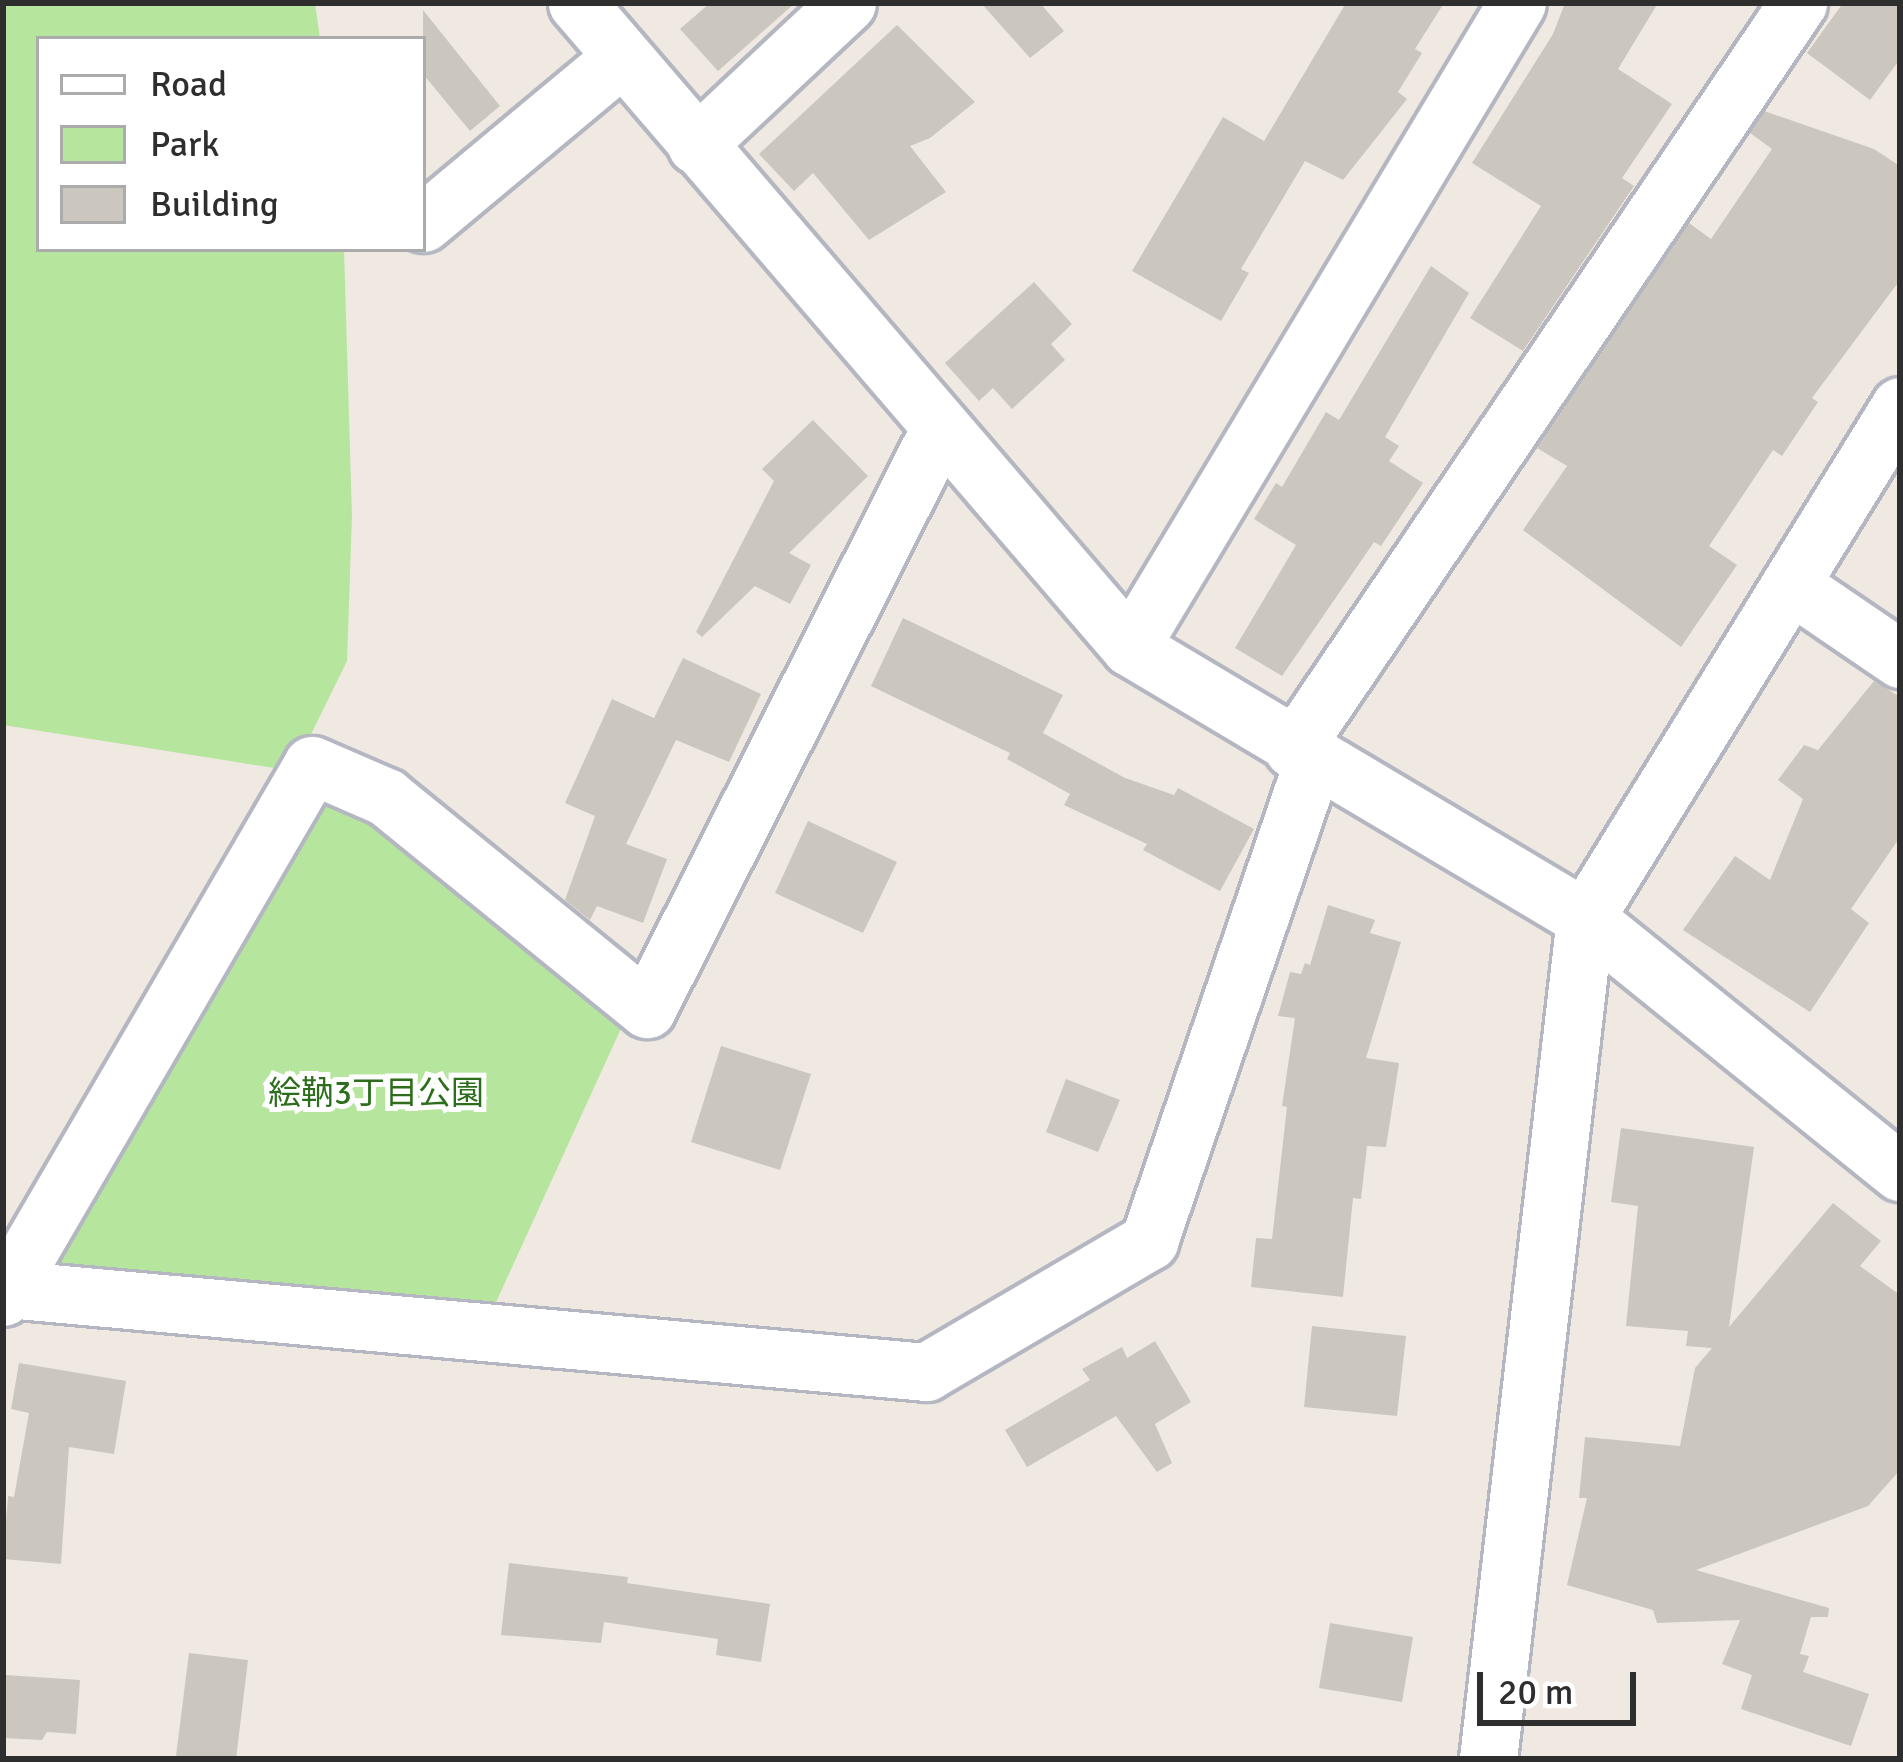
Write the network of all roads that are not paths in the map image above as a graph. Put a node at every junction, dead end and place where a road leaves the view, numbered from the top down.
1 (577, 3) edge
2 (847, 3) edge
3 (1517, 3) edge
4 (1798, 3) edge
5 (622, 57) junction
6 (696, 145) junction
7 (426, 220) edge
8 (1900, 406) edge
9 (940, 428) junction
10 (1792, 586) junction
11 (1130, 647) junction
12 (1900, 659) edge
13 (1304, 754) junction
14 (1586, 918) junction
15 (1900, 1172) edge
16 (4, 1291) edge
17 (1488, 1759) edge

1 - 5 street
2 - 6 street
3 - 11 street
4 - 13 street
5 - 6 street
5 - 7 street
6 - 9 street
8 - 10 street
9 - 11 street
9 - 16 street
10 - 12 street
10 - 14 street
11 - 13 street
13 - 14 street
13 - 16 street
14 - 15 street
14 - 17 street

